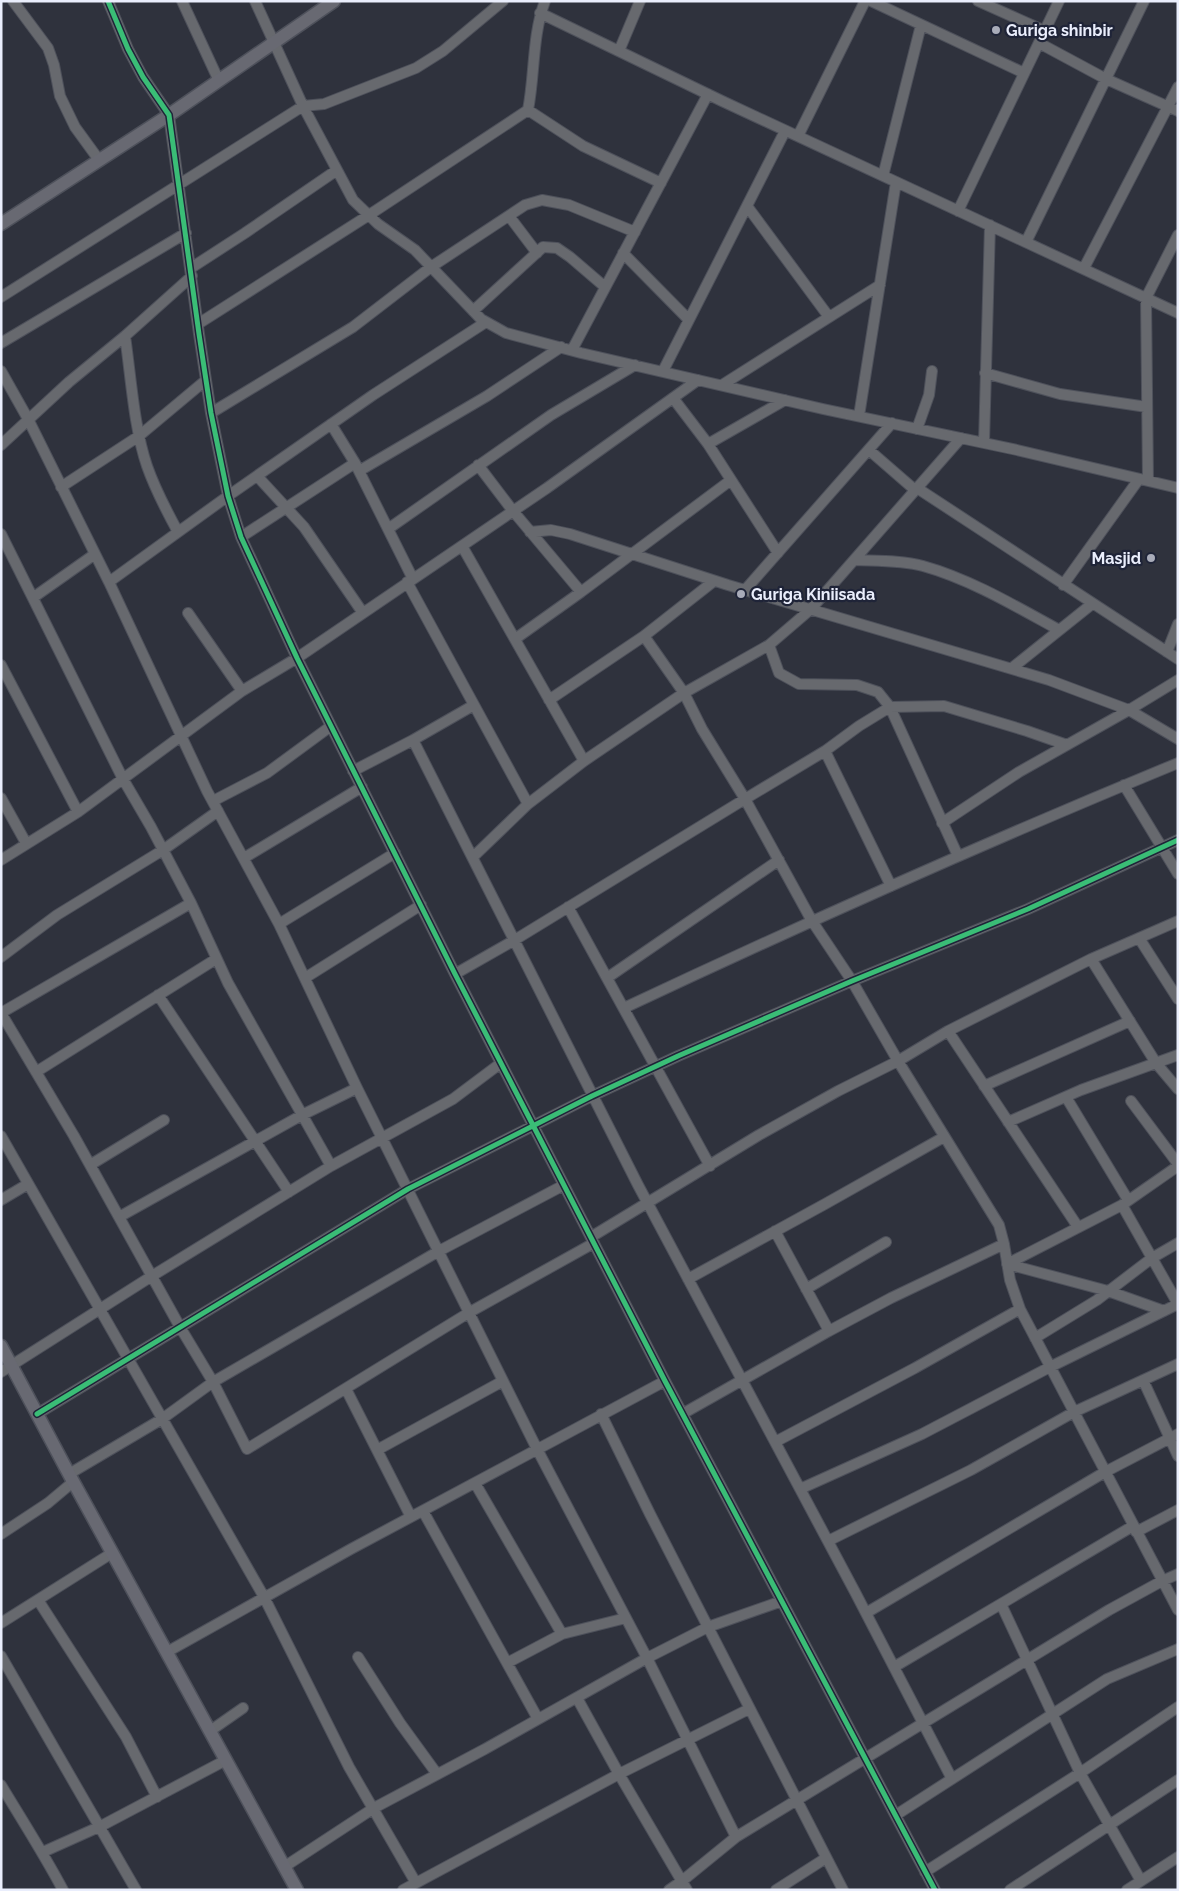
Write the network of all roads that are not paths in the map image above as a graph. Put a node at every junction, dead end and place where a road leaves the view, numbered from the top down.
1 (13, 1) edge
2 (108, 1) edge
3 (182, 1) edge
4 (255, 1) edge
5 (334, 1) edge
6 (503, 1) edge
7 (545, 1) edge
8 (640, 1) edge
9 (864, 1) edge
10 (871, 1) edge
11 (978, 1) edge
12 (1144, 1) edge
13 (1058, 2) edge
14 (540, 13) junction
15 (921, 25) junction
16 (1045, 31) junction
17 (1039, 43) junction
18 (273, 44) junction
19 (619, 51) junction
20 (1024, 73) junction
21 (1106, 79) junction
22 (219, 81) junction
23 (1178, 87) edge
24 (708, 94) junction
25 (304, 106) junction
26 (1167, 107) junction
27 (528, 110) junction
28 (1178, 111) edge
29 (170, 115) junction
30 (785, 130) junction
31 (798, 136) junction
32 (99, 160) junction
33 (337, 170) junction
34 (883, 176) junction
35 (896, 182) junction
36 (661, 183) junction
37 (180, 184) junction
38 (747, 206) junction
39 (958, 211) junction
40 (369, 215) junction
41 (509, 216) junction
42 (1, 224) edge
43 (990, 225) junction
44 (186, 232) junction
45 (635, 232) junction
46 (1178, 235) edge
47 (1026, 242) junction
48 (537, 253) junction
49 (624, 254) junction
50 (431, 267) junction
51 (1084, 268) junction
52 (191, 272) junction
53 (880, 285) junction
54 (605, 288) junction
55 (1, 297) edge
56 (1146, 298) junction
57 (473, 312) junction
58 (1178, 313) edge
59 (829, 318) junction
60 (689, 320) junction
61 (486, 322) junction
62 (198, 324) junction
63 (125, 336) junction
64 (1, 343) edge
65 (561, 347) junction
66 (572, 350) junction
67 (635, 365) junction
68 (1, 370) edge
69 (663, 371) junction
70 (932, 371) dead end
71 (986, 374) junction
72 (206, 380) junction
73 (698, 380) junction
74 (722, 385) junction
75 (673, 398) junction
76 (785, 400) junction
77 (1147, 407) junction
78 (211, 413) junction
79 (859, 416) junction
80 (28, 419) junction
81 (892, 423) junction
82 (331, 424) junction
83 (916, 429) junction
84 (139, 436) junction
85 (961, 438) junction
86 (984, 443) junction
87 (708, 444) junction
88 (1, 446) edge
89 (868, 450) junction
90 (478, 465) junction
91 (357, 467) junction
92 (257, 476) junction
93 (731, 480) junction
94 (1144, 480) junction
95 (61, 487) junction
96 (1178, 488) edge
97 (916, 489) junction
98 (228, 496) junction
99 (287, 508) junction
100 (513, 511) junction
101 (388, 529) junction
102 (178, 532) junction
103 (530, 532) junction
104 (1, 534) edge
105 (241, 537) junction
106 (462, 546) junction
107 (778, 553) junction
108 (95, 554) junction
109 (632, 554) junction
110 (854, 560) junction
111 (410, 580) junction
112 (714, 581) junction
113 (109, 582) junction
114 (1063, 585) junction
115 (745, 590) junction
116 (582, 592) junction
117 (34, 598) junction
118 (1092, 604) junction
119 (811, 609) junction
120 (363, 612) junction
121 (188, 614) dead end
122 (1178, 624) edge
123 (1059, 630) junction
124 (644, 636) junction
125 (515, 639) junction
126 (768, 645) junction
127 (1167, 652) junction
128 (297, 658) junction
129 (1178, 659) edge
130 (1, 665) edge
131 (1012, 668) junction
132 (1178, 680) edge
133 (242, 690) junction
134 (684, 693) junction
135 (549, 700) junction
136 (474, 705) junction
137 (890, 707) junction
138 (1129, 710) junction
139 (331, 726) junction
140 (182, 736) junction
141 (1178, 739) edge
142 (413, 740) junction
143 (1066, 745) junction
144 (825, 752) junction
145 (584, 761) junction
146 (1178, 763) edge
147 (353, 770) junction
148 (123, 779) junction
149 (1124, 785) junction
150 (362, 787) junction
151 (1, 798) edge
152 (745, 799) junction
153 (528, 804) junction
154 (215, 806) junction
155 (78, 812) junction
156 (942, 823) junction
157 (1178, 840) edge
158 (26, 843) junction
159 (1161, 846) junction
160 (163, 850) junction
161 (395, 853) junction
162 (958, 856) junction
163 (472, 857) junction
164 (244, 858) junction
165 (1, 860) edge
166 (779, 860) junction
167 (1178, 874) edge
168 (891, 886) junction
169 (191, 903) junction
170 (421, 906) junction
171 (568, 907) junction
172 (812, 921) junction
173 (1178, 921) edge
174 (279, 924) junction
175 (1139, 938) junction
176 (513, 941) junction
177 (1, 957) edge
178 (216, 959) junction
179 (1091, 959) junction
180 (456, 974) junction
181 (305, 978) junction
182 (608, 978) junction
183 (852, 981) junction
184 (158, 995) junction
185 (1178, 999) edge
186 (624, 1008) junction
187 (1, 1013) edge
188 (1130, 1021) junction
189 (948, 1031) junction
190 (1178, 1055) edge
191 (898, 1061) junction
192 (501, 1063) junction
193 (1156, 1063) junction
194 (656, 1066) junction
195 (36, 1072) junction
196 (984, 1086) junction
197 (357, 1088) junction
198 (1178, 1089) edge
199 (592, 1096) junction
200 (1066, 1097) junction
201 (1131, 1101) dead end
202 (302, 1115) junction
203 (164, 1120) dead end
204 (1008, 1122) junction
205 (534, 1126) junction
206 (1, 1136) edge
207 (382, 1137) junction
208 (944, 1137) junction
209 (256, 1141) junction
210 (90, 1165) junction
211 (1178, 1165) edge
212 (331, 1166) junction
213 (710, 1166) junction
214 (28, 1184) junction
215 (564, 1185) junction
216 (408, 1189) junction
217 (288, 1192) junction
218 (1, 1200) edge
219 (1125, 1203) junction
220 (648, 1204) junction
221 (119, 1217) junction
222 (1078, 1227) junction
223 (775, 1231) junction
224 (592, 1240) junction
225 (886, 1242) dead end
226 (1178, 1242) edge
227 (1004, 1244) junction
228 (439, 1251) junction
229 (1152, 1258) junction
230 (1007, 1264) junction
231 (152, 1276) junction
232 (688, 1279) junction
233 (806, 1288) junction
234 (1108, 1292) junction
235 (100, 1309) junction
236 (1020, 1309) junction
237 (1164, 1311) junction
238 (470, 1312) junction
239 (180, 1326) junction
240 (829, 1331) junction
241 (1035, 1338) junction
242 (1, 1346) edge
243 (128, 1358) junction
244 (1178, 1364) edge
245 (1050, 1367) junction
246 (6, 1369) edge
247 (743, 1380) junction
248 (1143, 1380) junction
249 (504, 1381) junction
250 (665, 1381) junction
251 (213, 1382) junction
252 (346, 1389) junction
253 (1074, 1412) junction
254 (684, 1413) junction
255 (37, 1414) junction
256 (601, 1414) junction
257 (162, 1418) junction
258 (1173, 1437) edge
259 (775, 1442) junction
260 (537, 1449) junction
261 (377, 1450) junction
262 (1178, 1456) edge
263 (1105, 1472) junction
264 (71, 1478) junction
265 (475, 1483) junction
266 (800, 1489) junction
267 (1178, 1510) edge
268 (423, 1511) junction
269 (411, 1517) junction
270 (1135, 1529) junction
271 (1, 1534) edge
272 (828, 1541) junction
273 (112, 1553) junction
274 (1178, 1574) edge
275 (1162, 1581) junction
276 (264, 1597) junction
277 (38, 1600) junction
278 (782, 1601) junction
279 (1001, 1604) junction
280 (1178, 1610) edge
281 (866, 1613) junction
282 (626, 1618) junction
283 (1, 1624) edge
284 (708, 1627) junction
285 (562, 1634) junction
286 (1178, 1650) edge
287 (166, 1652) junction
288 (1, 1656) edge
289 (358, 1657) dead end
290 (647, 1658) junction
291 (1027, 1659) junction
292 (507, 1663) junction
293 (894, 1667) junction
294 (577, 1698) junction
295 (1178, 1707) edge
296 (243, 1708) dead end
297 (749, 1709) junction
298 (1053, 1714) junction
299 (538, 1719) junction
300 (923, 1723) junction
301 (210, 1731) junction
302 (688, 1740) junction
303 (866, 1759) junction
304 (226, 1760) junction
305 (1080, 1773) junction
306 (437, 1774) junction
307 (619, 1774) junction
308 (952, 1779) junction
309 (1178, 1780) edge
310 (1, 1785) edge
311 (157, 1796) junction
312 (796, 1801) junction
313 (374, 1808) junction
314 (896, 1815) junction
315 (101, 1826) junction
316 (1109, 1826) junction
317 (736, 1837) junction
318 (43, 1852) junction
319 (1178, 1857) edge
320 (826, 1858) junction
321 (284, 1867) junction
322 (926, 1872) junction
323 (1141, 1881) junction
324 (416, 1883) junction
325 (684, 1885) edge
326 (63, 1890) edge
327 (136, 1890) edge
328 (297, 1890) edge
329 (403, 1890) edge
330 (669, 1890) edge
331 (776, 1890) edge
332 (843, 1890) edge
333 (935, 1890) edge
334 (1010, 1890) edge
335 (1127, 1890) edge

1 - 32 street
2 - 29 street
3 - 22 street
4 - 18 street
5 - 18 main road
6 - 25 street
7 - 14 street
8 - 19 street
9 - 31 street
10 - 15 street
11 - 16 street
12 - 21 street
13 - 16 street
14 - 19 street
14 - 27 street
15 - 20 street
15 - 34 street
16 - 17 street
17 - 20 street
17 - 21 street
18 - 22 main road
18 - 25 street
19 - 24 street
20 - 39 street
21 - 26 street
21 - 47 street
22 - 29 main road
23 - 26 street
24 - 30 street
24 - 36 street
25 - 33 street
25 - 37 street
26 - 28 street
26 - 51 street
27 - 36 street
27 - 40 street
29 - 32 main road
29 - 37 street
30 - 31 street
30 - 38 street
31 - 34 street
32 - 42 main road
33 - 40 street
33 - 52 street
34 - 35 street
35 - 39 street
35 - 53 street
36 - 45 street
37 - 44 street
37 - 55 street
38 - 59 street
38 - 60 street
39 - 43 street
40 - 50 street
40 - 62 street
41 - 45 street
41 - 48 street
41 - 50 street
43 - 47 street
43 - 71 street
44 - 52 street
44 - 64 street
45 - 49 street
46 - 56 street
47 - 51 street
48 - 54 street
48 - 57 street
49 - 54 street
49 - 60 street
50 - 57 street
50 - 78 street
51 - 56 street
52 - 62 street
52 - 63 street
53 - 59 street
53 - 79 street
54 - 66 street
56 - 58 street
56 - 77 street
57 - 61 street
59 - 74 street
60 - 69 street
61 - 65 street
61 - 82 street
62 - 72 street
63 - 80 street
63 - 84 street
65 - 66 street
65 - 91 street
66 - 67 street
67 - 69 street
67 - 90 street
68 - 80 street
69 - 73 street
70 - 83 street
71 - 77 street
71 - 86 street
72 - 78 street
72 - 84 street
73 - 74 street
73 - 75 street
74 - 76 street
75 - 87 street
75 - 100 street
76 - 79 street
76 - 87 street
77 - 94 street
78 - 98 street
79 - 81 street
80 - 88 street
80 - 95 street
81 - 83 street
81 - 89 street
82 - 91 street
82 - 92 street
83 - 85 street
84 - 95 street
84 - 102 street
85 - 86 street
85 - 97 street
86 - 94 street
87 - 93 street
89 - 97 street
89 - 107 street
90 - 100 street
90 - 101 street
91 - 99 street
91 - 101 street
92 - 98 street
92 - 99 street
93 - 107 street
93 - 109 street
94 - 96 street
94 - 114 street
95 - 108 street
97 - 110 street
97 - 114 street
98 - 102 street
98 - 105 street
99 - 105 street
99 - 120 street
100 - 103 street
100 - 106 street
101 - 111 street
102 - 113 street
103 - 109 street
103 - 116 street
104 - 117 street
105 - 128 street
106 - 111 street
106 - 125 street
107 - 115 street
108 - 113 street
108 - 117 street
109 - 112 street
109 - 116 street
110 - 119 street
110 - 123 street
111 - 120 street
111 - 136 street
112 - 115 street
112 - 124 street
113 - 140 street
114 - 118 street
115 - 119 street
116 - 125 street
117 - 148 street
118 - 123 street
118 - 127 street
119 - 126 street
119 - 131 street
120 - 128 street
121 - 133 street
122 - 127 street
123 - 131 street
124 - 134 street
124 - 135 street
125 - 135 street
126 - 134 street
126 - 137 street
127 - 129 street
128 - 133 street
128 - 139 street
130 - 155 street
131 - 138 street
132 - 138 street
133 - 140 street
134 - 145 street
134 - 152 street
135 - 145 street
136 - 142 street
136 - 153 street
137 - 143 street
137 - 144 street
137 - 156 street
138 - 141 street
138 - 143 street
139 - 147 street
139 - 154 street
140 - 148 street
140 - 154 street
142 - 147 street
142 - 163 street
143 - 156 street
144 - 152 street
144 - 168 street
145 - 153 street
146 - 149 street
147 - 150 street
148 - 155 street
148 - 160 street
149 - 159 street
149 - 162 street
150 - 161 street
150 - 164 street
151 - 158 street
152 - 166 street
152 - 171 street
153 - 163 street
154 - 160 street
154 - 164 street
155 - 158 street
156 - 162 street
157 - 159 street
158 - 165 street
159 - 167 street
159 - 183 street
160 - 169 street
160 - 177 street
161 - 170 street
161 - 174 street
162 - 168 street
163 - 176 street
164 - 174 street
166 - 172 street
166 - 182 street
168 - 172 street
169 - 178 street
169 - 187 street
170 - 180 street
170 - 181 street
171 - 176 street
171 - 182 street
172 - 183 street
172 - 186 street
173 - 175 street
174 - 181 street
175 - 179 street
175 - 185 street
176 - 180 street
176 - 199 street
178 - 184 street
178 - 202 street
179 - 188 street
179 - 189 street
180 - 192 street
181 - 197 street
182 - 186 street
183 - 191 street
183 - 194 street
184 - 195 street
184 - 209 street
186 - 194 street
187 - 195 street
188 - 193 street
188 - 196 street
189 - 191 street
189 - 196 street
190 - 193 street
191 - 208 street
191 - 213 street
192 - 205 street
192 - 207 street
193 - 198 street
193 - 200 street
194 - 199 street
194 - 213 street
195 - 210 street
196 - 204 street
197 - 202 street
197 - 207 street
199 - 205 street
199 - 220 street
200 - 204 street
200 - 219 street
201 - 211 street
202 - 209 street
202 - 212 street
203 - 210 street
204 - 222 street
205 - 215 street
205 - 216 street
206 - 214 street
207 - 212 street
207 - 216 street
208 - 223 street
208 - 227 street
209 - 217 street
209 - 221 street
210 - 221 street
211 - 219 street
212 - 217 street
213 - 220 street
214 - 218 street
214 - 235 street
215 - 224 street
215 - 228 street
216 - 228 street
216 - 239 street
217 - 231 street
219 - 222 street
219 - 229 street
220 - 224 street
220 - 232 street
221 - 231 street
222 - 230 street
223 - 232 street
223 - 233 street
224 - 238 street
224 - 250 street
225 - 233 street
226 - 229 street
227 - 230 street
227 - 240 street
228 - 238 street
228 - 251 street
229 - 234 street
229 - 237 street
230 - 234 street
230 - 236 street
231 - 235 street
231 - 239 street
232 - 247 street
233 - 240 street
234 - 237 street
234 - 241 street
235 - 243 street
235 - 246 street
236 - 241 street
236 - 259 street
237 - 245 street
238 - 249 street
238 - 252 street
239 - 243 street
239 - 251 street
240 - 247 street
241 - 245 street
242 - 246 main road
243 - 255 street
243 - 257 street
244 - 248 street
245 - 253 street
245 - 266 street
246 - 255 main road
247 - 254 street
247 - 259 street
248 - 253 street
248 - 258 street
249 - 260 street
249 - 261 street
250 - 254 street
250 - 256 street
251 - 252 street
251 - 257 street
252 - 261 street
253 - 263 street
253 - 272 street
254 - 278 street
255 - 264 main road
256 - 260 street
256 - 284 street
257 - 264 street
257 - 276 street
258 - 262 street
258 - 263 street
259 - 266 street
260 - 265 street
260 - 282 street
261 - 269 street
263 - 270 street
263 - 281 street
264 - 271 street
264 - 273 main road
265 - 268 street
265 - 285 street
266 - 272 street
267 - 270 street
268 - 269 street
268 - 292 street
269 - 276 street
270 - 275 street
270 - 279 street
272 - 281 street
273 - 277 street
273 - 287 main road
274 - 275 street
275 - 280 street
275 - 291 street
276 - 287 street
276 - 313 street
277 - 283 street
277 - 311 street
278 - 284 street
278 - 303 street
279 - 291 street
279 - 293 street
281 - 293 street
282 - 285 street
282 - 290 street
284 - 290 street
284 - 297 street
285 - 292 street
286 - 298 street
287 - 301 main road
288 - 315 street
289 - 306 street
290 - 294 street
290 - 302 street
291 - 298 street
291 - 300 street
292 - 299 street
293 - 300 street
294 - 299 street
294 - 307 street
295 - 305 street
296 - 301 street
297 - 302 street
297 - 312 street
298 - 305 street
298 - 308 street
299 - 306 street
300 - 303 street
300 - 308 street
301 - 304 main road
302 - 307 street
302 - 317 street
303 - 312 street
303 - 314 street
304 - 311 street
304 - 321 main road
305 - 316 street
305 - 322 street
306 - 313 street
307 - 324 street
307 - 325 street
308 - 314 street
309 - 316 street
310 - 318 street
311 - 315 street
312 - 317 street
312 - 320 street
313 - 321 street
313 - 324 street
314 - 322 street
315 - 318 street
315 - 327 street
316 - 323 street
316 - 334 street
317 - 325 street
318 - 326 street
319 - 323 street
320 - 331 street
320 - 332 street
321 - 328 main road
322 - 333 street
323 - 335 street
324 - 329 street
325 - 330 street

